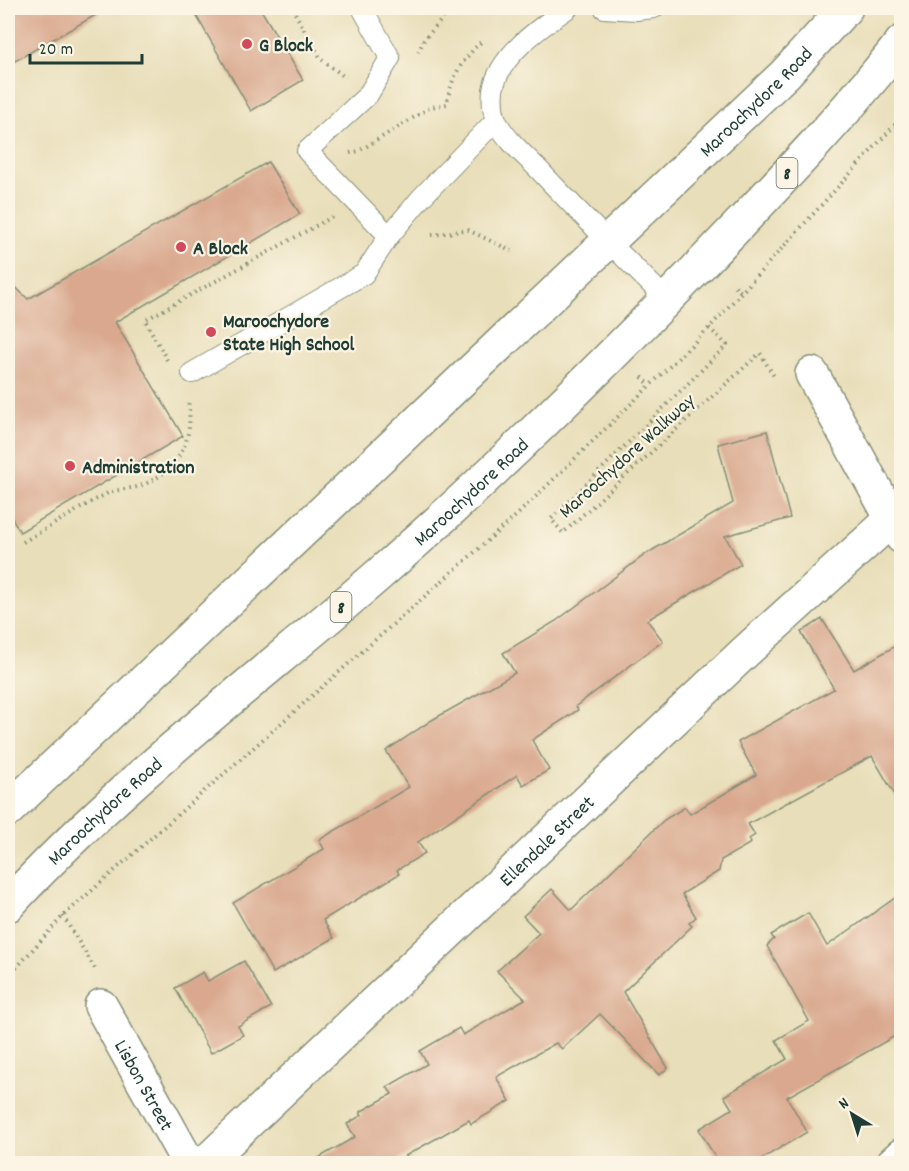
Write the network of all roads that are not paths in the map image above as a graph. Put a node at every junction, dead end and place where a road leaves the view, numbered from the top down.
1 (362, 8) edge
2 (568, 8) edge
3 (604, 8) edge
4 (654, 8) edge
5 (846, 8) edge
6 (902, 42) edge
7 (496, 120) junction
8 (389, 236) junction
9 (608, 241) junction
10 (667, 300) junction
11 (192, 373) dead end
12 (812, 374) road end
13 (896, 528) edge
14 (8, 810) edge
15 (8, 905) edge
16 (100, 1006) road end
17 (902, 1155) edge
18 (189, 1164) edge
19 (204, 1164) edge
20 (892, 1164) edge

1 - 8 lane
2 - 7 lane
3 - 4 lane
5 - 9 main road, Maroochydore Road
6 - 10 main road, Maroochydore Road / 8
7 - 8 lane
7 - 9 lane
8 - 11 lane
9 - 10 lane
9 - 14 main road, Maroochydore Road
10 - 15 main road, Maroochydore Road / 8
12 - 13 main road
13 - 19 main road, Ellendale Street
16 - 18 main road, Lisbon Street
17 - 20 main road

